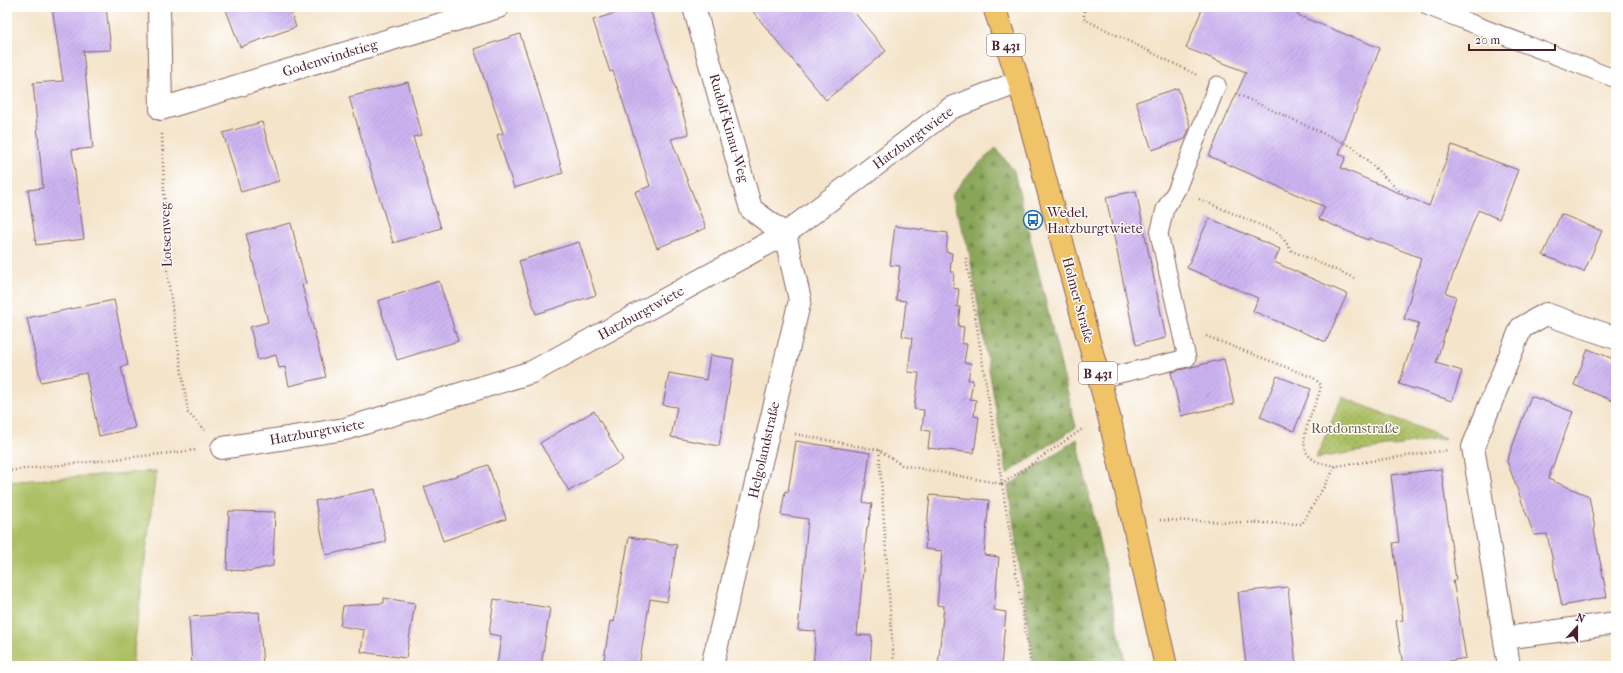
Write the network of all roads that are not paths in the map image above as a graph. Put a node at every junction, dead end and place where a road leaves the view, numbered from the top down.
1 (159, 7) edge
2 (498, 7) edge
3 (694, 7) edge
4 (994, 7) edge
5 (1429, 7) edge
6 (1616, 79) edge
7 (1019, 82) junction
8 (1217, 85) road end
9 (785, 234) junction
10 (1616, 338) edge
11 (1099, 379) junction
12 (222, 448) road end
13 (1616, 623) edge
14 (1505, 638) junction
15 (712, 666) edge
16 (1166, 666) edge
17 (1509, 666) edge

1 - 2 street, Godenwindstieg
3 - 9 street, Rudolf-Kinau-Weg
4 - 7 main road, Holmer Straße / B 431
5 - 6 lane
7 - 9 street, Hatzburgtwiete
7 - 11 main road, Holmer Straße / B 431
8 - 11 lane
9 - 12 street, Hatzburgtwiete
9 - 15 street, Helgolandstraße
10 - 14 street
11 - 16 main road, Holmer Straße / B 431
13 - 14 street
14 - 17 street

